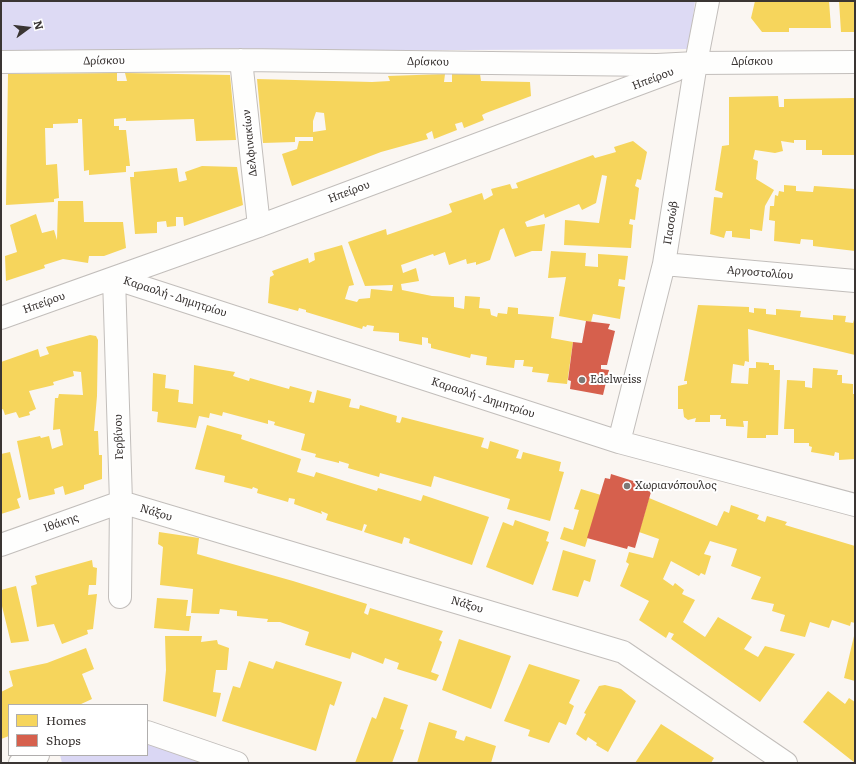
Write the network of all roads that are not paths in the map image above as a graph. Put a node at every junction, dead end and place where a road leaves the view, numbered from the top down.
1 (708, 1) edge
2 (241, 60) junction
3 (1, 62) edge
4 (855, 62) edge
5 (696, 63) junction
6 (259, 226) junction
7 (664, 264) junction
8 (114, 278) junction
9 (855, 281) edge
10 (1, 318) edge
11 (619, 442) junction
12 (121, 502) junction
13 (855, 505) edge
14 (1, 545) edge
15 (120, 597) dead end
16 (148, 732) edge
17 (36, 756) edge
18 (20, 763) edge
19 (237, 763) edge
20 (786, 763) edge

1 - 5 street, Πασσώβ
2 - 3 street, Δρίσκου
2 - 5 street, Δρίσκου
2 - 6 street, Δελφινακίων
4 - 5 street, Δρίσκου
5 - 6 street, Ηπείρου
5 - 7 street, Πασσώβ
6 - 8 street, Ηπείρου
7 - 9 street, Αργοστολίου
7 - 11 street, Πασσώβ
8 - 10 street, Ηπείρου
8 - 11 street, Καραολή - Δημητρίου
8 - 12 street, Γερβίνου
11 - 13 street, Καραολή - Δημητρίου
12 - 14 street, Ιθάκης
12 - 15 street, Γερβίνου
12 - 20 street, Νάξου
16 - 19 street
17 - 18 street

